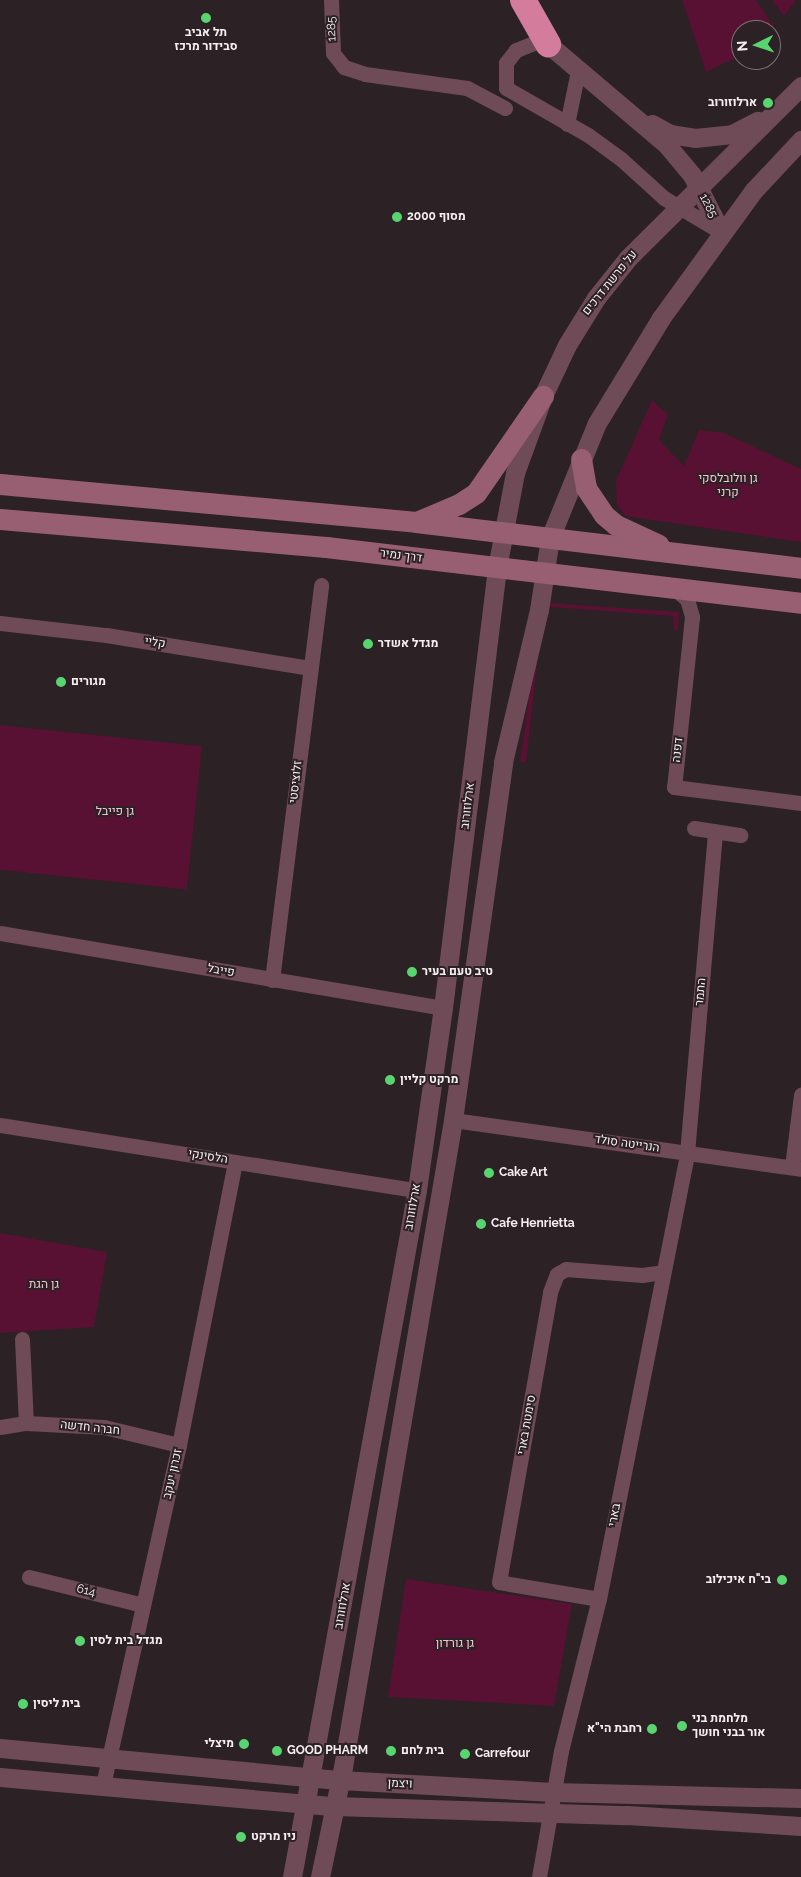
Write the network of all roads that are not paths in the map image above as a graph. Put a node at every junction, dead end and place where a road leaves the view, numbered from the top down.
1 (332, 0) edge
2 (508, 0) edge
3 (523, 0) edge
4 (548, 44) junction
5 (578, 71) junction
6 (801, 86) edge
7 (784, 102) junction
8 (505, 108) dead end
9 (635, 115) junction
10 (567, 124) junction
11 (801, 140) edge
12 (698, 188) junction
13 (679, 207) junction
14 (721, 232) junction
15 (543, 396) junction
16 (581, 459) junction
17 (0, 484) edge
18 (0, 519) edge
19 (416, 522) junction
20 (502, 532) junction
21 (550, 538) junction
22 (675, 553) junction
23 (497, 568) junction
24 (801, 568) edge
25 (544, 574) junction
26 (321, 585) dead end
27 (677, 591) junction
28 (801, 603) edge
29 (0, 623) edge
30 (308, 668) junction
31 (801, 803) edge
32 (694, 828) dead end
33 (715, 831) junction
34 (740, 835) dead end
35 (0, 933) edge
36 (272, 980) junction
37 (443, 1008) junction
38 (801, 1095) edge
39 (453, 1120) junction
40 (0, 1125) edge
41 (687, 1153) junction
42 (235, 1162) junction
43 (796, 1168) edge
44 (417, 1190) junction
45 (663, 1272) junction
46 (22, 1339) dead end
47 (26, 1423) junction
48 (0, 1426) edge
49 (179, 1445) junction
50 (29, 1577) dead end
51 (599, 1599) junction
52 (143, 1605) junction
53 (0, 1748) edge
54 (109, 1758) junction
55 (0, 1777) edge
56 (312, 1777) junction
57 (340, 1780) junction
58 (103, 1785) junction
59 (553, 1792) junction
60 (801, 1798) edge
61 (306, 1804) junction
62 (334, 1806) junction
63 (549, 1815) junction
64 (801, 1826) edge
65 (292, 1877) edge
66 (320, 1877) edge
67 (539, 1877) edge

1 - 8 street, 1285
2 - 4 street, 1285
3 - 4 highway
4 - 5 street, 1285
4 - 10 street, 1285
5 - 9 street, 1285
5 - 10 street
6 - 7 street, על פרשת דרכים
7 - 9 street
7 - 12 street, על פרשת דרכים
9 - 12 street, 1285
10 - 13 street, 1285
11 - 14 street
12 - 13 street, על פרשת דרכים
12 - 14 street, 1285
13 - 14 street, 1285
13 - 15 street, על פרשת דרכים
14 - 16 street
15 - 19 main road
15 - 20 street, על פרשת דרכים
16 - 21 street
16 - 22 main road
17 - 19 main road
18 - 23 main road, דרך נמיר
19 - 20 main road
20 - 21 main road
20 - 23 street, ארלוזורוב
21 - 22 main road
21 - 25 street, ארלוזורוב
22 - 24 main road
23 - 25 main road, דרך נמיר
23 - 37 street, ארלוזורוב
25 - 27 main road, דרך נמיר
25 - 39 street, ארלוזורוב
26 - 30 street, זלוציסטי
27 - 28 main road, דרך נמיר
27 - 31 street, דפנה
29 - 30 street, קליי
30 - 36 street, זלוציסטי
32 - 33 street
33 - 34 street
33 - 41 street, התמר
35 - 36 street, פייבל
36 - 37 street, פייבל
37 - 44 street, ארלוזורוב
38 - 43 street
39 - 41 street, הנרייטה סולד
39 - 57 street, ארלוזורוב
40 - 42 street, הלסינקי
41 - 43 street, הנרייטה סולד
41 - 45 street, בארי
42 - 44 street, הלסינקי
42 - 49 street, זכרון יעקב
44 - 56 street, ארלוזורוב
45 - 51 street, בארי
45 - 51 street, סימטת בארי
46 - 47 street
47 - 48 street, חברה חדשה
47 - 49 street, חברה חדשה
49 - 52 street, זכרון יעקב
50 - 52 street, 614
51 - 59 street, בארי
52 - 54 street, זכרון יעקב
53 - 54 street, ויצמן
54 - 56 street, ויצמן
54 - 58 street, זכרון יעקב
55 - 58 street, ויצמן
56 - 57 street, ויצמן
56 - 61 street, ארלוזורוב
57 - 59 street, ויצמן
57 - 62 street, ארלוזורוב
58 - 61 street, ויצמן
59 - 60 street, ויצמן
59 - 63 street, בארי
61 - 62 street, ויצמן
61 - 65 street, ארלוזורוב
62 - 63 street, ויצמן
62 - 66 street, ארלוזורוב
63 - 64 street, ויצמן
63 - 67 street, בארי

